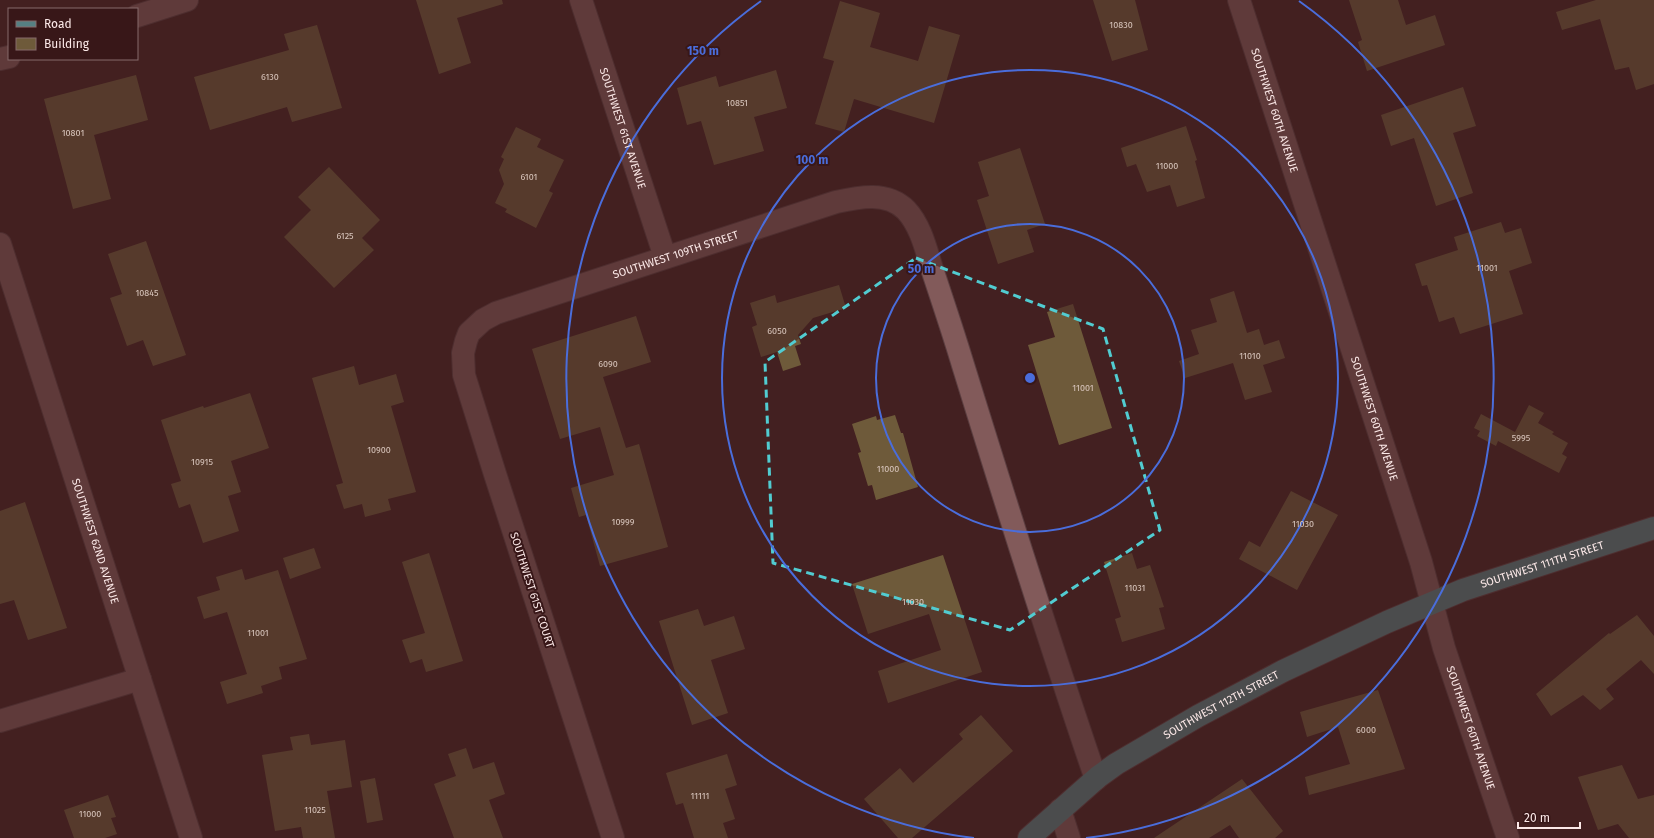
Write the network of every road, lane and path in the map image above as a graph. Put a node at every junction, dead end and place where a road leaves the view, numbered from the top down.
1 (187, 0) edge
2 (581, 0) edge
3 (1239, 0) edge
4 (138, 16) edge
5 (0, 244) edge
6 (665, 257) junction
7 (466, 341) joint
8 (1654, 528) edge
9 (1432, 602) junction
10 (140, 679) junction
11 (0, 721) edge
12 (1096, 779) junction
13 (1060, 810) junction
14 (191, 838) edge
15 (613, 838) edge
16 (1029, 838) edge
17 (1069, 838) edge
18 (1508, 838) edge

1 - 4 street
2 - 6 street, SOUTHWEST 61ST AVENUE
3 - 9 street, SOUTHWEST 60TH AVENUE
5 - 10 street, SOUTHWEST 62ND AVENUE
6 - 7 street, SOUTHWEST 109TH STREET
6 - 12 street, SOUTHWEST 109TH STREET
7 - 15 street, SOUTHWEST 61ST COURT
8 - 9 main road, SOUTHWEST 111TH STREET
9 - 12 main road, SOUTHWEST 112TH STREET
9 - 18 street, SOUTHWEST 60TH AVENUE
10 - 11 street
10 - 14 street, SOUTHWEST 62ND AVENUE
12 - 13 main road, SOUTHWEST 112TH STREET
13 - 16 main road, SOUTHWEST 112TH STREET
13 - 17 street

